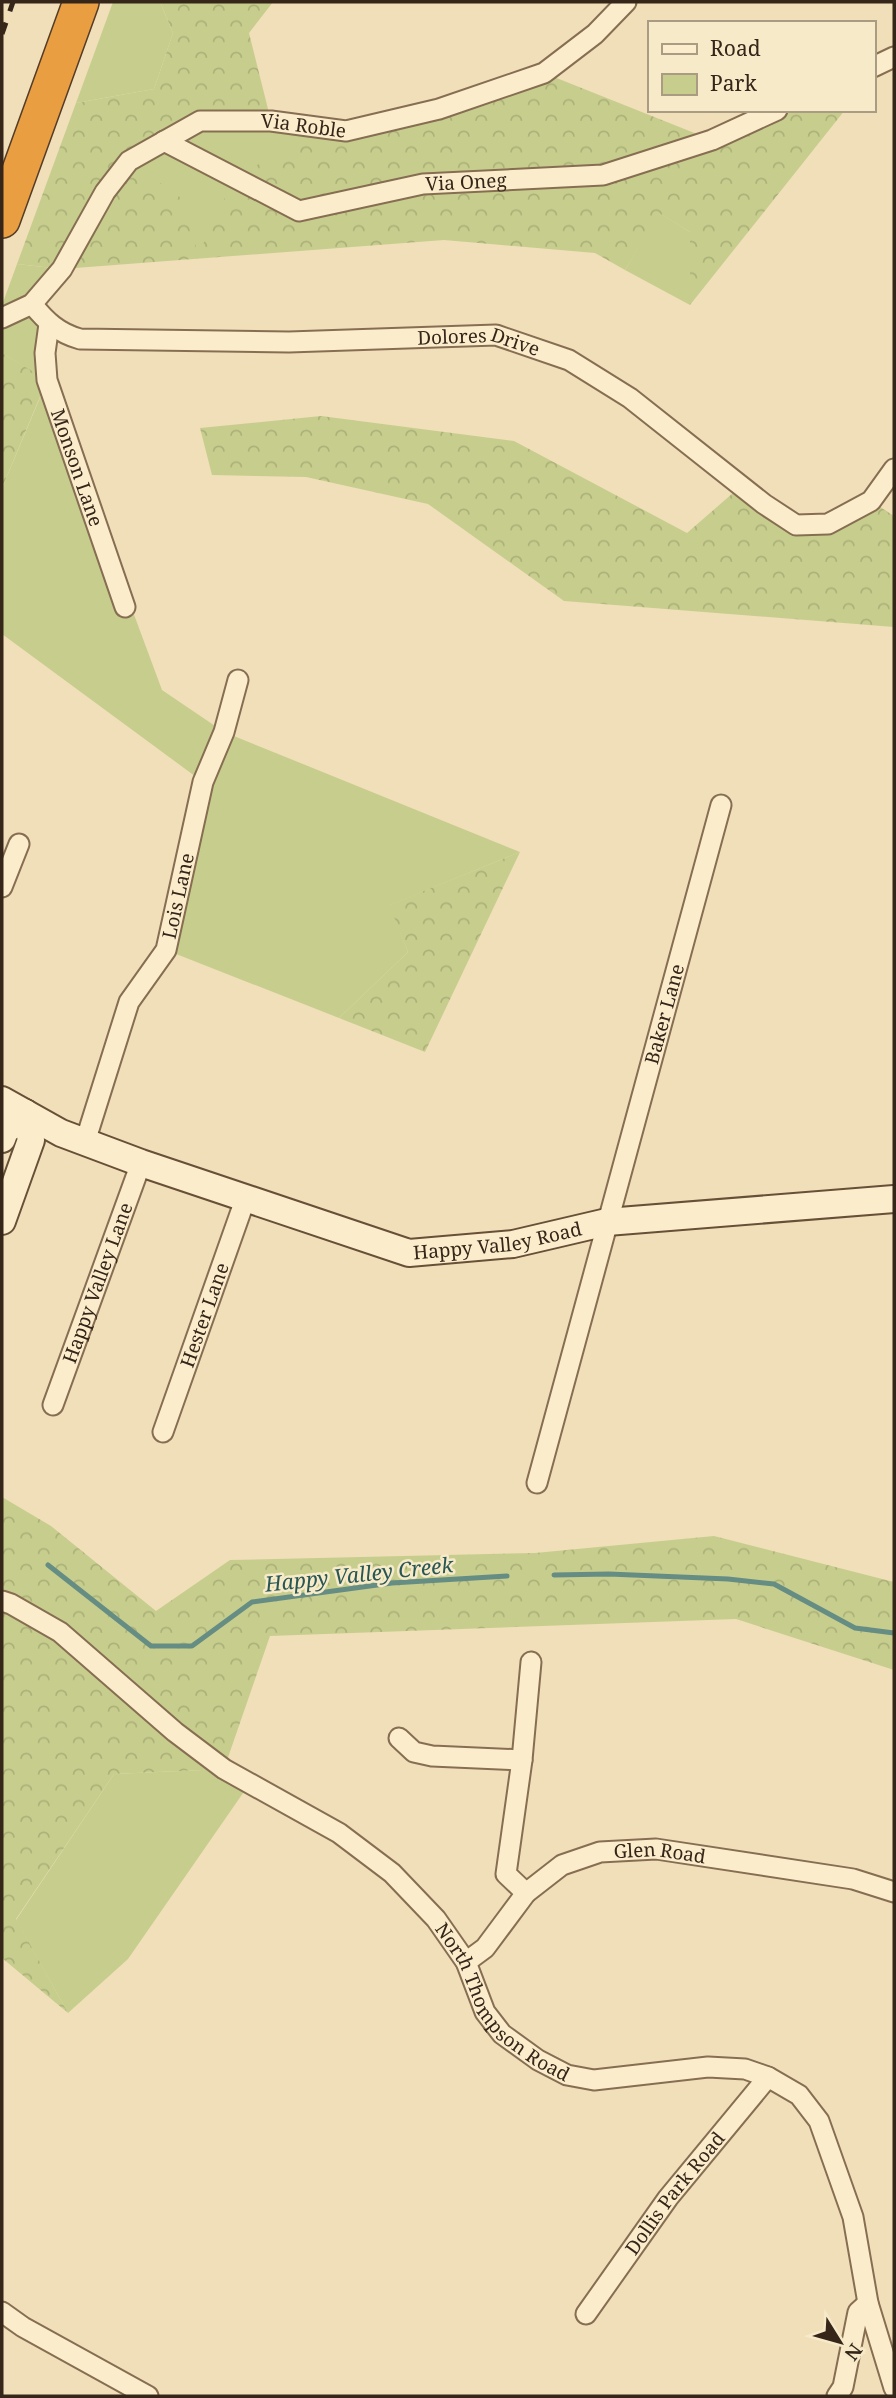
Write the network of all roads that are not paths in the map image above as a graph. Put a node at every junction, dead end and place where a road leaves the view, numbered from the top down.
1 (80, 2) edge
2 (626, 2) edge
3 (894, 57) edge
4 (875, 66) edge
5 (773, 112) edge
6 (164, 141) junction
7 (2, 220) edge
8 (32, 304) junction
9 (2, 318) edge
10 (49, 324) junction
11 (894, 469) edge
12 (125, 607) dead end
13 (239, 680) dead end
14 (720, 805) dead end
15 (19, 844) dead end
16 (2, 887) edge
17 (13, 1107) edge
18 (2, 1139) edge
19 (85, 1142) junction
20 (141, 1163) junction
21 (246, 1197) junction
22 (894, 1199) edge
23 (2, 1221) edge
24 (607, 1222) junction
25 (53, 1405) dead end
26 (163, 1432) dead end
27 (537, 1483) dead end
28 (2, 1601) edge
29 (531, 1662) dead end
30 (399, 1738) dead end
31 (522, 1760) junction
32 (894, 1892) edge
33 (526, 1893) junction
34 (466, 1962) junction
35 (768, 2077) junction
36 (869, 2303) junction
37 (2, 2312) edge
38 (586, 2314) dead end
39 (894, 2388) edge
40 (148, 2396) edge
41 (837, 2396) edge

1 - 7 highway
2 - 6 street, Via Roble
3 - 4 street
5 - 6 street, Via Oneg
6 - 8 street, Via Roble
8 - 9 street
8 - 10 street, Dolores Drive
10 - 11 street, Dolores Drive
10 - 12 street, Monson Lane
13 - 19 street, Lois Lane
14 - 24 street, Baker Lane
15 - 16 street
17 - 18 street
17 - 19 street, Happy Valley Road
17 - 23 street
19 - 20 street, Happy Valley Road
20 - 21 street, Happy Valley Road
20 - 25 street, Happy Valley Lane
21 - 24 street, Happy Valley Road
21 - 26 street, Hester Lane
22 - 24 street, Happy Valley Road
24 - 27 street, Baker Lane
28 - 34 street, North Thompson Road
29 - 31 street
30 - 31 street
31 - 33 street
32 - 33 street, Glen Road
33 - 34 street, Glen Road
34 - 35 street, North Thompson Road
35 - 36 street, North Thompson Road
35 - 38 street, Dollis Park Road
36 - 39 street, North Thompson Road
36 - 41 street
37 - 40 street

